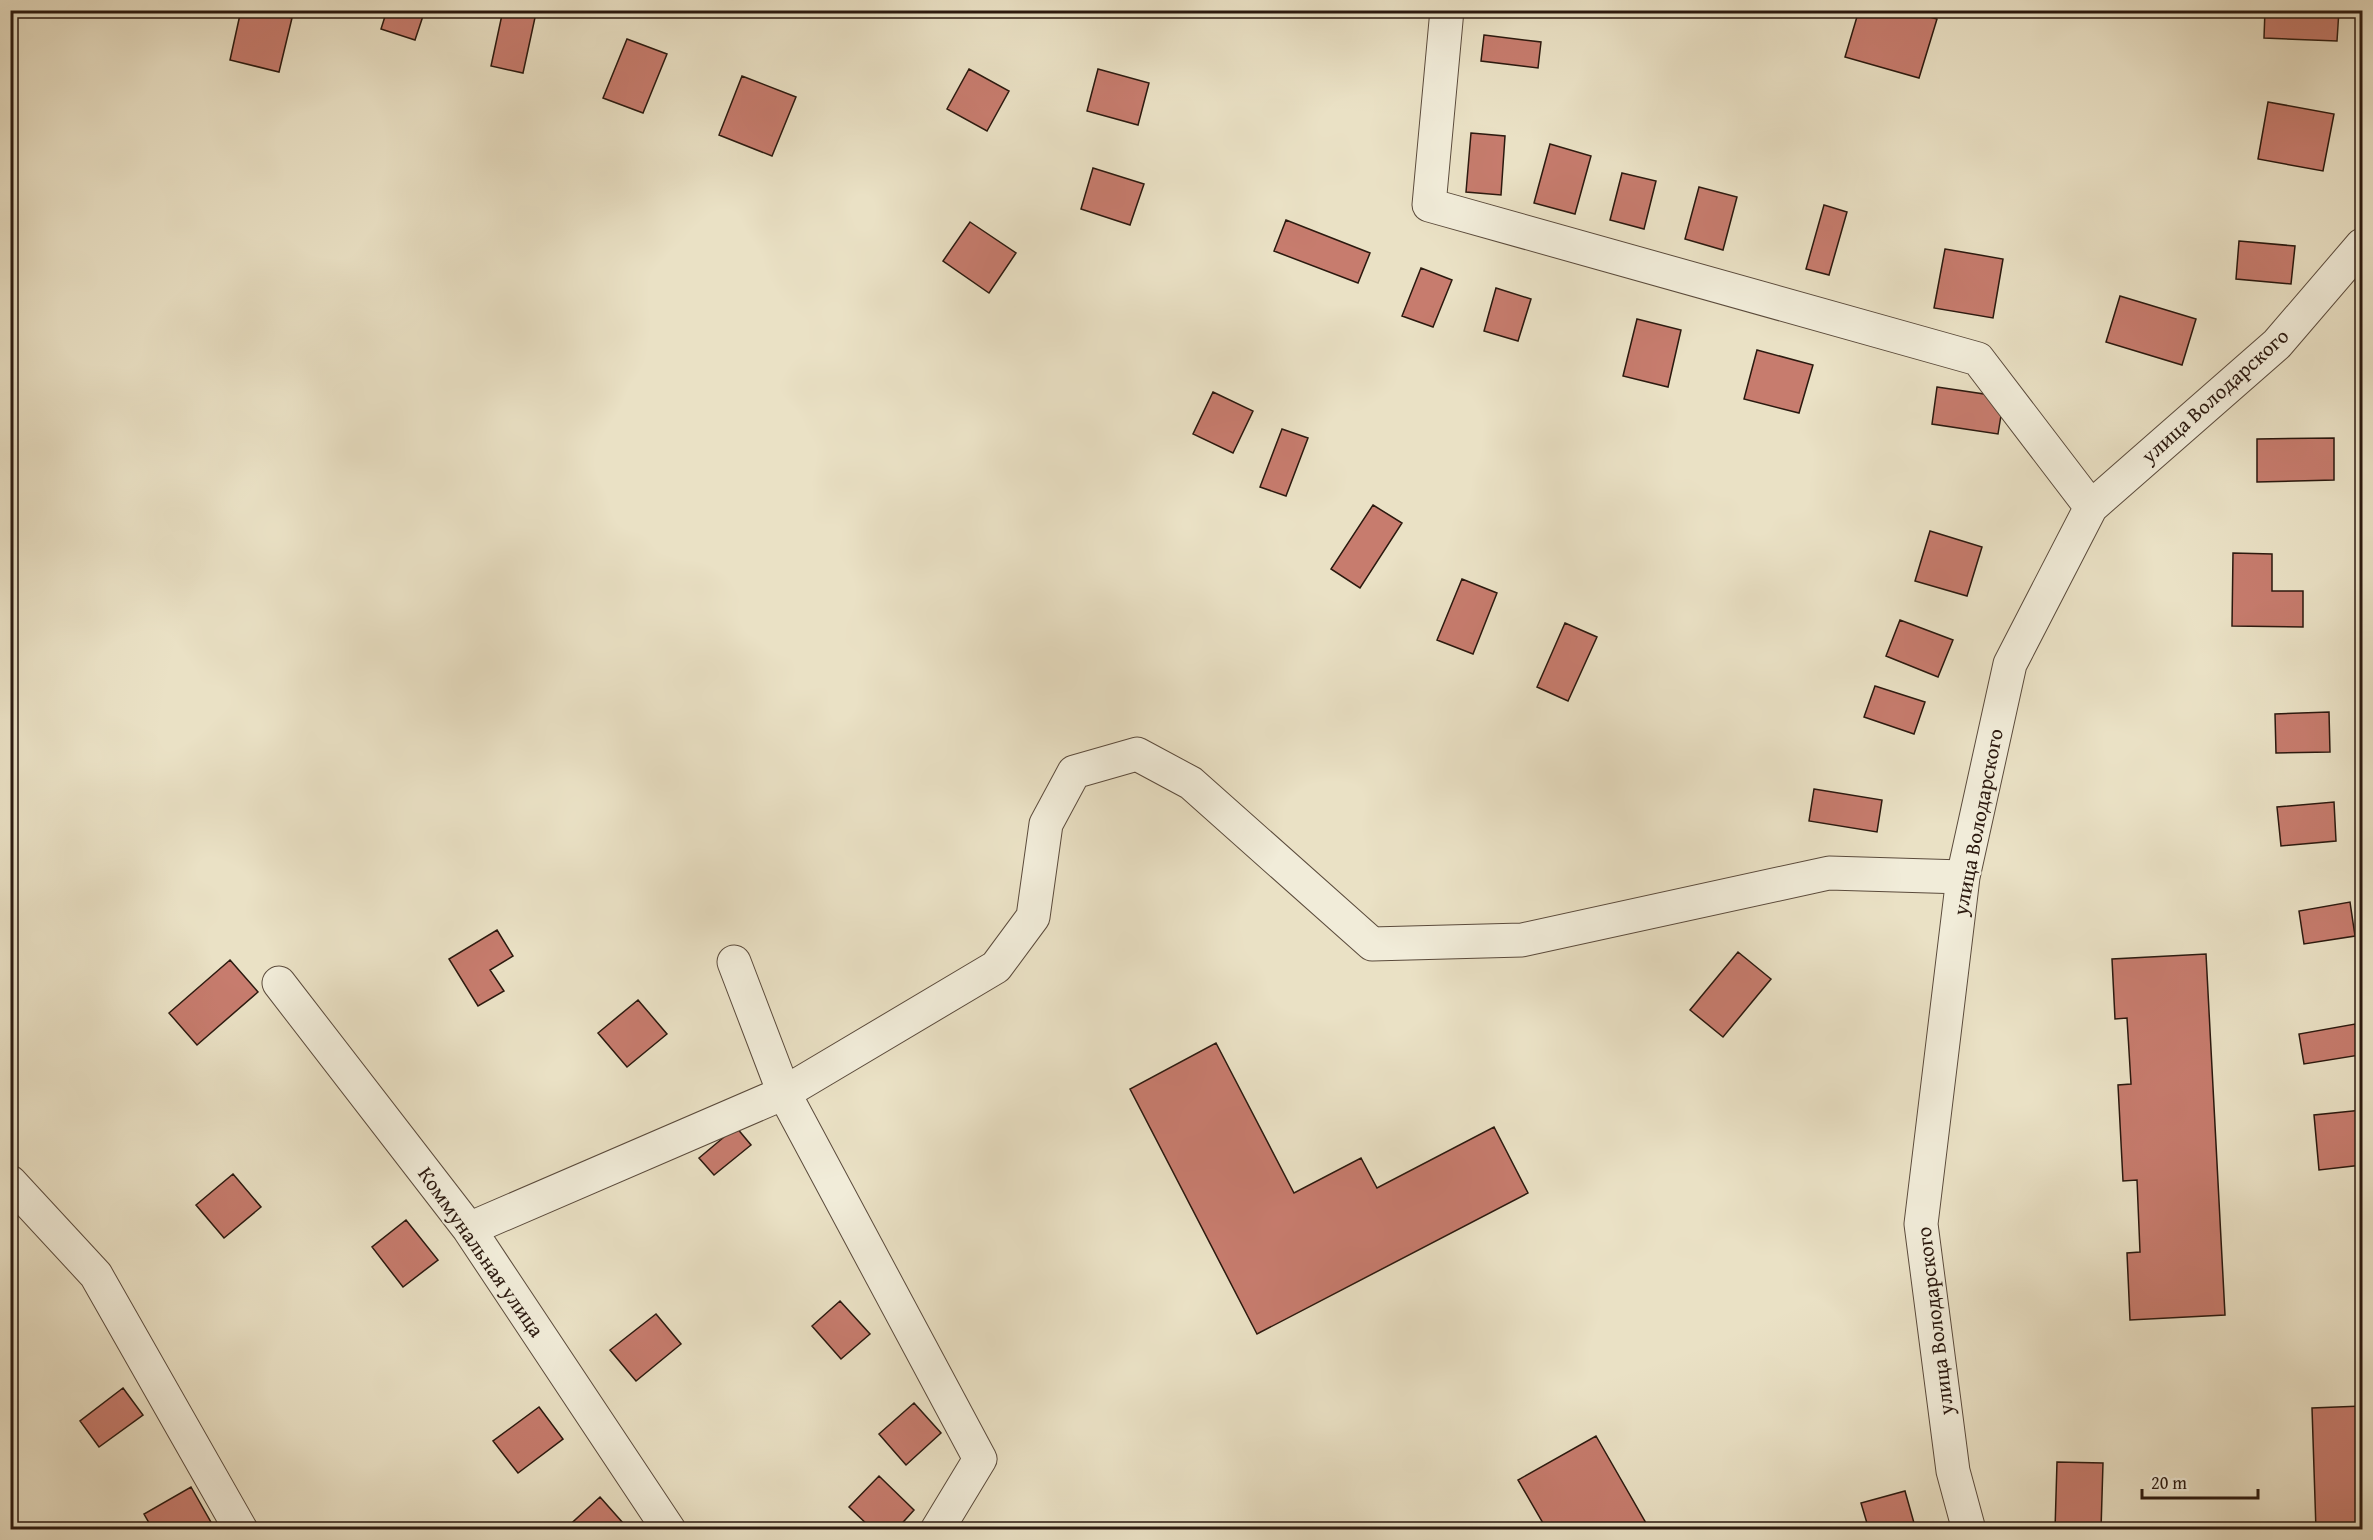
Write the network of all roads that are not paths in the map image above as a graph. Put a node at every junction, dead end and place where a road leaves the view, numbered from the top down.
1 (1447, 10) edge
2 (2362, 245) edge
3 (2091, 507) junction
4 (1963, 877) junction
5 (734, 962) dead end
6 (279, 983) dead end
7 (784, 1093) junction
8 (10, 1182) edge
9 (469, 1229) junction
10 (242, 1530) edge
11 (669, 1530) edge
12 (938, 1530) edge
13 (1969, 1530) edge

1 - 3 street
2 - 3 street, улица Володарского
3 - 4 street, улица Володарского
4 - 7 street
4 - 13 street, улица Володарского
5 - 7 street
6 - 9 street, Коммунальная улица
7 - 9 street
7 - 12 street
8 - 10 street
9 - 11 street, Коммунальная улица

